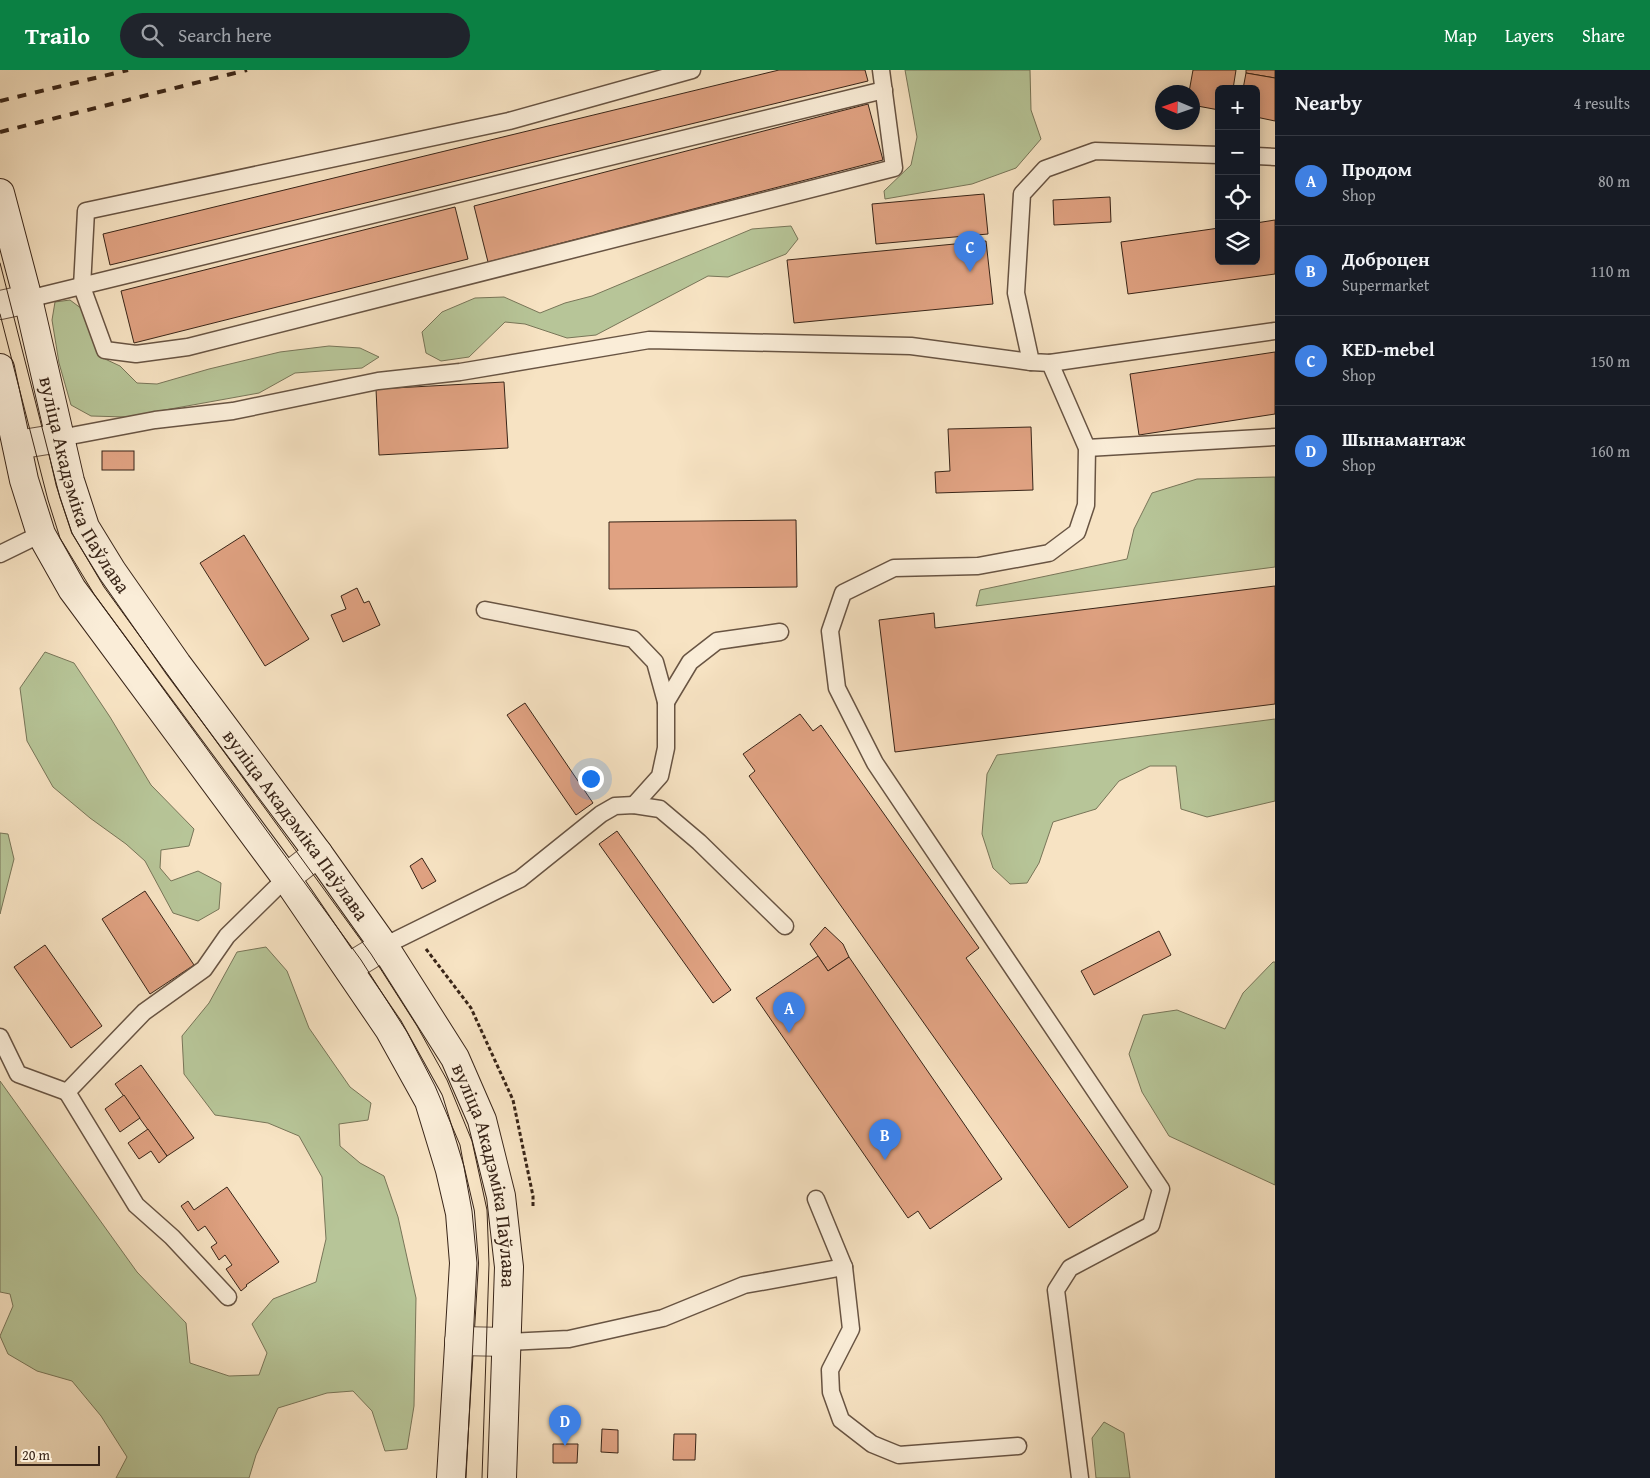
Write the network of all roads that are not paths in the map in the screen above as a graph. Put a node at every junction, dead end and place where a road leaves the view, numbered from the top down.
1 (692, 70) edge
2 (881, 70) edge
3 (884, 90) junction
4 (1215, 155) edge
5 (1260, 156) edge
6 (1275, 157) edge
7 (0, 193) edge
8 (82, 287) junction
9 (28, 300) junction
10 (0, 305) edge
11 (1275, 331) edge
12 (1031, 362) junction
13 (1050, 363) junction
14 (0, 368) edge
15 (1275, 437) edge
16 (60, 438) junction
17 (17, 445) junction
18 (1087, 448) junction
19 (41, 534) junction
20 (0, 554) edge
21 (485, 610) dead end
22 (780, 632) dead end
23 (666, 702) junction
24 (634, 805) junction
25 (318, 853) junction
26 (286, 878) junction
27 (785, 926) dead end
28 (384, 946) junction
29 (348, 968) junction
30 (0, 1037) edge
31 (67, 1092) junction
32 (816, 1199) dead end
33 (844, 1267) junction
34 (228, 1297) dead end
35 (459, 1341) junction
36 (507, 1342) junction
37 (1018, 1446) dead end
38 (451, 1478) edge
39 (502, 1478) edge
40 (1080, 1478) edge

1 - 8 lane
2 - 3 lane
3 - 8 lane
3 - 8 lane
4 - 12 lane
5 - 6 lane
7 - 9 main road, вуліца Акадэміка Паўлава
8 - 9 lane
9 - 10 main road
9 - 16 main road, вуліца Акадэміка Паўлава
11 - 13 lane
12 - 13 lane
12 - 16 lane
13 - 18 lane
14 - 17 main road, вуліца Акадэміка Паўлава
15 - 18 lane
16 - 17 main road
16 - 25 main road, вуліца Акадэміка Паўлава
17 - 19 main road, вуліца Акадэміка Паўлава
18 - 40 lane
19 - 20 lane
19 - 26 main road, вуліца Акадэміка Паўлава
21 - 23 lane
22 - 23 lane
23 - 24 lane
24 - 27 lane
24 - 28 lane
25 - 26 main road
25 - 28 main road, вуліца Акадэміка Паўлава
26 - 29 main road, вуліца Акадэміка Паўлава
26 - 31 lane
28 - 29 main road
28 - 36 main road, вуліца Акадэміка Паўлава
29 - 35 main road, вуліца Акадэміка Паўлава
30 - 31 lane
31 - 34 lane
32 - 33 lane
33 - 36 lane
33 - 37 lane
35 - 36 main road
35 - 38 main road, вуліца Акадэміка Паўлава
36 - 39 main road, вуліца Акадэміка Паўлава

